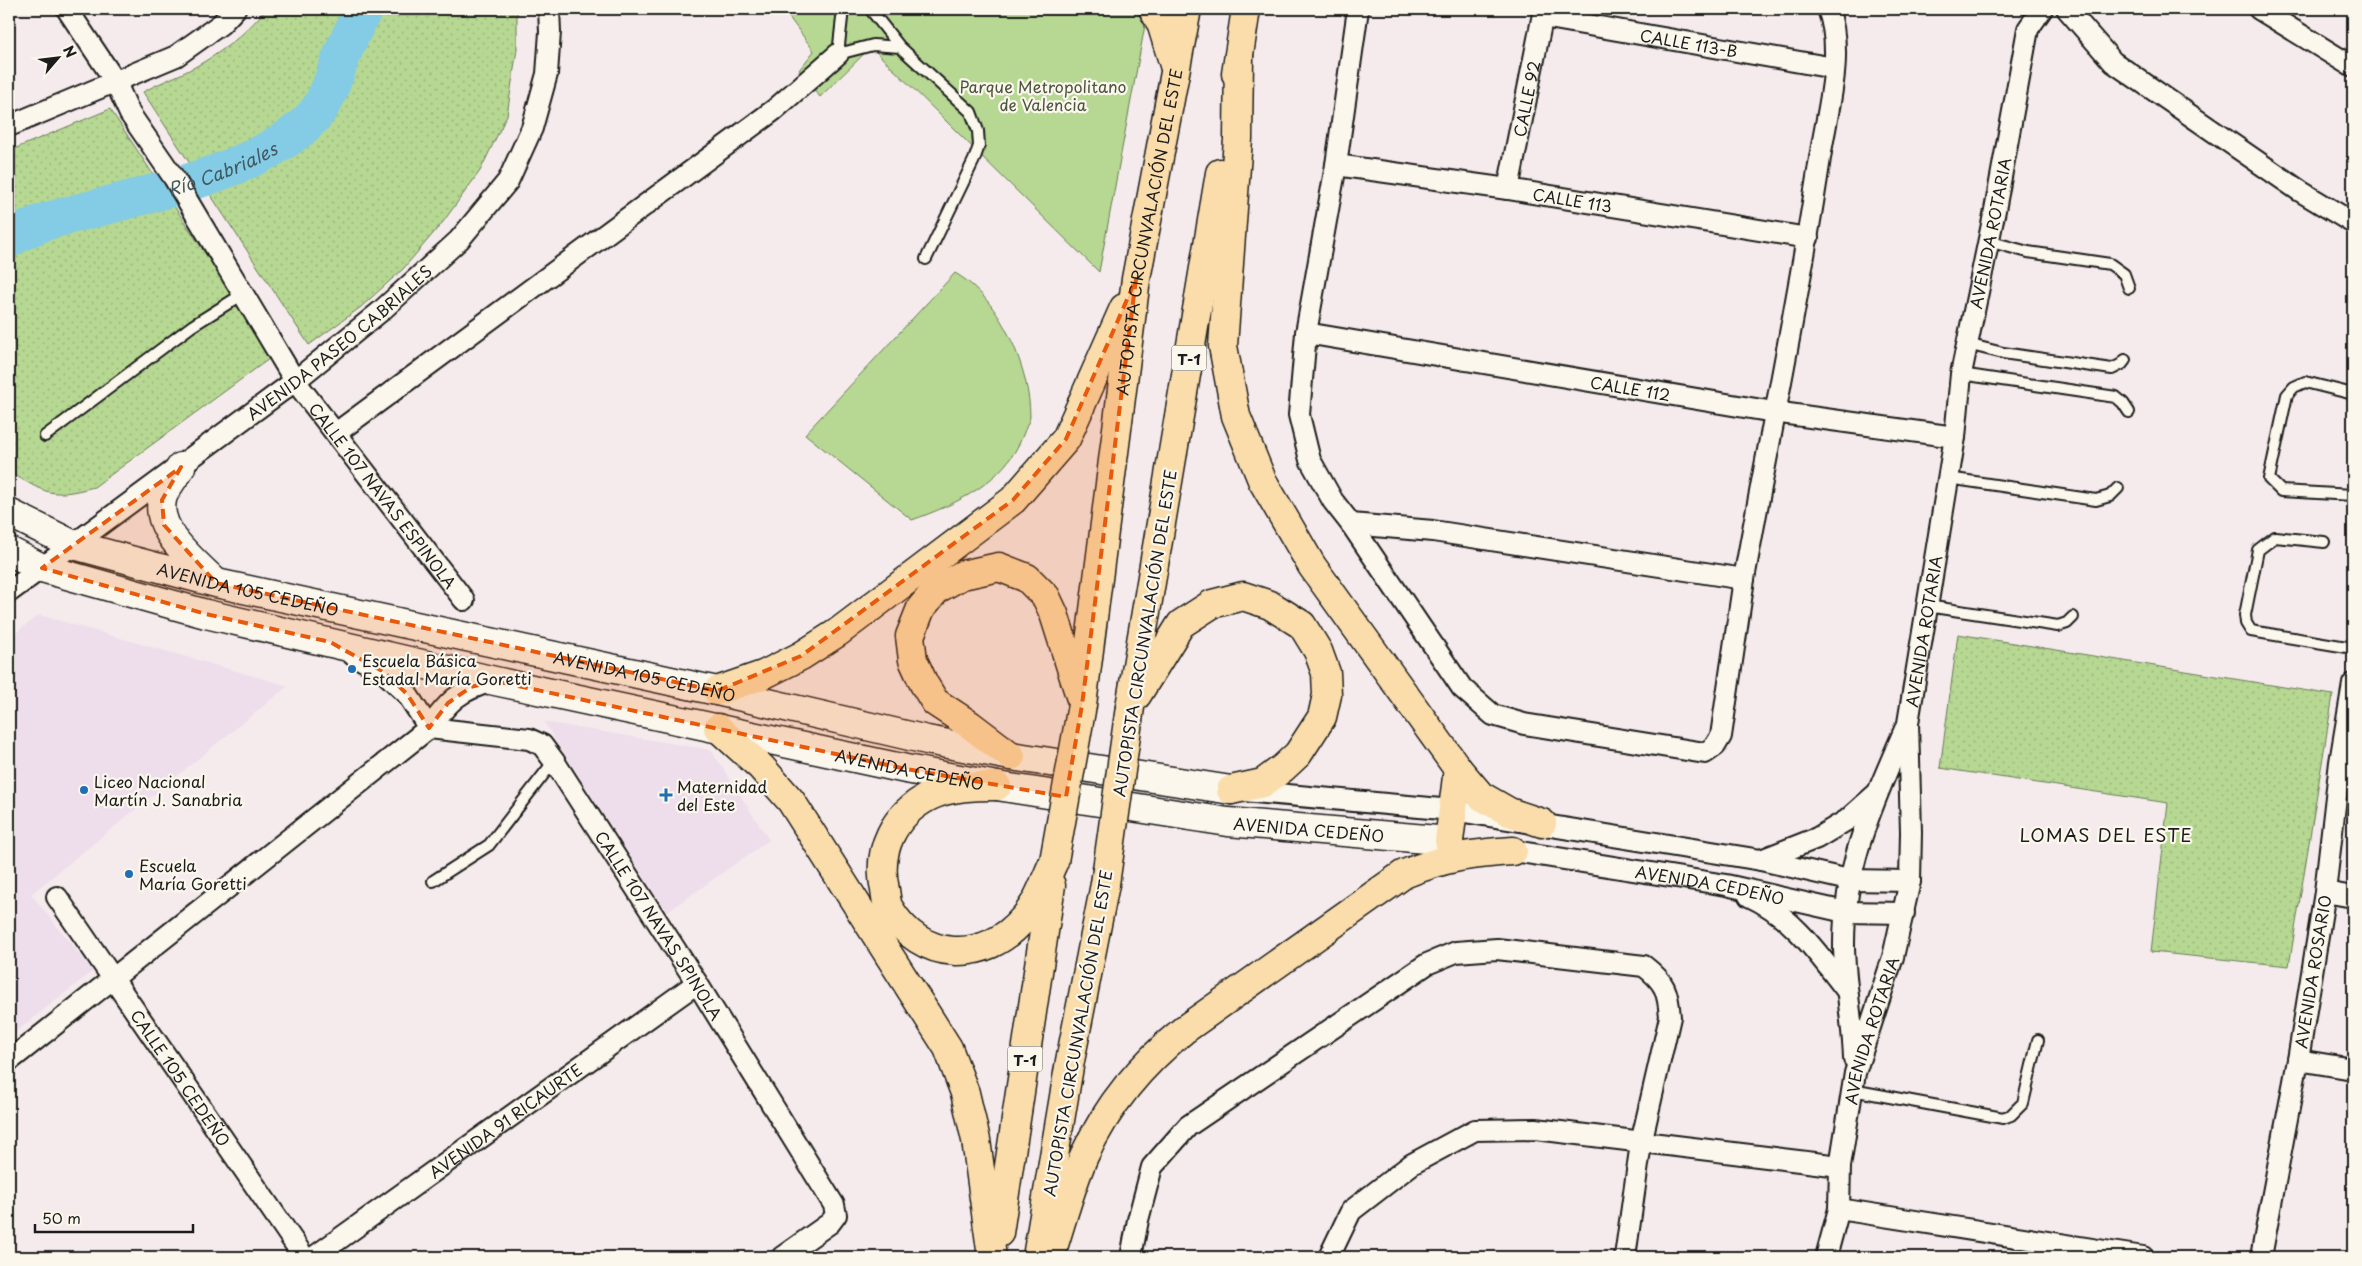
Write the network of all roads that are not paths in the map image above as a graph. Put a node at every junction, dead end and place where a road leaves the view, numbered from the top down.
1 (67, 9) edge
2 (235, 9) edge
3 (549, 9) edge
4 (843, 9) edge
5 (870, 9) edge
6 (1152, 9) edge
7 (1187, 9) edge
8 (1246, 9) edge
9 (1358, 9) edge
10 (1828, 9) edge
11 (2042, 9) edge
12 (2067, 9) edge
13 (2259, 9) edge
14 (1544, 13) edge
15 (900, 47) junction
16 (838, 54) junction
17 (1240, 56) junction
18 (2353, 67) edge
19 (1834, 68) junction
20 (1176, 69) junction
21 (116, 81) junction
22 (9, 126) edge
23 (1336, 165) junction
24 (1508, 189) junction
25 (2353, 222) edge
26 (1808, 238) junction
27 (1988, 241) junction
28 (926, 259) dead end
29 (1136, 279) junction
30 (2129, 288) dead end
31 (243, 294) junction
32 (1306, 333) junction
33 (1967, 344) junction
34 (2125, 360) dead end
35 (1960, 374) junction
36 (295, 382) junction
37 (2353, 394) edge
38 (1774, 412) junction
39 (2129, 412) dead end
40 (336, 433) junction
41 (45, 436) dead end
42 (1954, 437) junction
43 (181, 467) junction
44 (1948, 478) junction
45 (2118, 488) dead end
46 (2353, 495) edge
47 (9, 513) edge
48 (1351, 524) junction
49 (2324, 542) dead end
50 (74, 545) junction
51 (9, 551) edge
52 (42, 568) junction
53 (1744, 579) junction
54 (216, 583) junction
55 (9, 592) edge
56 (464, 600) dead end
57 (1927, 606) junction
58 (2073, 618) dead end
59 (330, 642) junction
60 (2353, 648) edge
61 (495, 680) junction
62 (2353, 689) edge
63 (717, 690) junction
64 (1082, 705) junction
65 (1130, 707) junction
66 (1908, 723) junction
67 (429, 728) junction
68 (718, 728) junction
69 (1011, 756) junction
70 (554, 762) junction
71 (1458, 769) junction
72 (998, 786) junction
73 (1231, 790) junction
74 (1878, 792) junction
75 (1452, 810) junction
76 (1542, 823) junction
77 (1449, 841) junction
78 (1513, 851) junction
79 (1761, 860) junction
80 (1054, 861) junction
81 (1849, 880) junction
82 (1910, 881) junction
83 (433, 882) dead end
84 (1726, 885) junction
85 (2325, 892) junction
86 (56, 897) dead end
87 (2353, 897) edge
88 (1845, 912) junction
89 (1904, 913) junction
90 (113, 978) junction
91 (697, 983) junction
92 (1847, 991) junction
93 (2038, 1040) dead end
94 (2298, 1060) junction
95 (9, 1061) edge
96 (2353, 1069) edge
97 (1854, 1082) junction
98 (1641, 1143) junction
99 (1840, 1166) junction
100 (1839, 1209) junction
101 (304, 1257) edge
102 (314, 1257) edge
103 (782, 1257) edge
104 (993, 1257) edge
105 (1037, 1257) edge
106 (1050, 1257) edge
107 (1131, 1257) edge
108 (1329, 1257) edge
109 (1625, 1257) edge
110 (1826, 1257) edge
111 (2143, 1257) edge
112 (2261, 1257) edge

1 - 21 street, CALLE 107 NAVAS ESPINOLA
2 - 21 street
3 - 36 street, AVENIDA PASEO CABRIALES
4 - 16 lane
5 - 15 lane
6 - 20 highway
7 - 20 highway, AUTOPISTA CIRCUNVALACIÓN DEL ESTE / T-1
8 - 17 highway, AUTOPISTA CIRCUNVALACIÓN DEL ESTE / T-1
9 - 23 street
10 - 19 street
11 - 27 street, AVENIDA ROTARIA
12 - 25 street
13 - 18 street
14 - 19 street, CALLE 113-B
14 - 24 street, CALLE 92
15 - 16 lane
15 - 28 lane
16 - 40 street
17 - 65 highway, AUTOPISTA CIRCUNVALACIÓN DEL ESTE / T-1
17 - 71 highway
19 - 26 street
20 - 29 highway, AUTOPISTA CIRCUNVALACIÓN DEL ESTE / T-1
21 - 22 street
21 - 31 street, CALLE 107 NAVAS ESPINOLA
23 - 24 street, CALLE 113
23 - 32 street
24 - 26 street, CALLE 113
26 - 38 street
27 - 30 lane
27 - 33 street, AVENIDA ROTARIA
29 - 63 highway
29 - 64 highway, AUTOPISTA CIRCUNVALACIÓN DEL ESTE / T-1
31 - 36 street, CALLE 107 NAVAS ESPINOLA
31 - 41 lane
32 - 38 street, CALLE 112
32 - 48 street
33 - 34 lane
33 - 35 street, AVENIDA ROTARIA
35 - 39 lane
35 - 42 street, AVENIDA ROTARIA
36 - 40 street, CALLE 107 NAVAS ESPINOLA
36 - 43 street, AVENIDA PASEO CABRIALES
37 - 46 lane
38 - 42 street, CALLE 112
38 - 53 street
40 - 56 street, CALLE 107 NAVAS ESPINOLA
42 - 44 street, AVENIDA ROTARIA
43 - 50 street, AVENIDA PASEO CABRIALES
43 - 54 main road
44 - 45 lane
44 - 57 street, AVENIDA ROTARIA
47 - 50 main road, AVENIDA 105 CEDEÑO
48 - 53 street
48 - 53 street
49 - 60 lane
50 - 52 street, AVENIDA PASEO CABRIALES
50 - 54 main road, AVENIDA 105 CEDEÑO
51 - 52 main road, AVENIDA 105 CEDEÑO
52 - 55 street, AVENIDA PASEO CABRIALES
52 - 59 main road, AVENIDA 105 CEDEÑO
54 - 63 main road, AVENIDA 105 CEDEÑO
57 - 58 lane
57 - 66 street, AVENIDA ROTARIA
59 - 61 main road, AVENIDA 105 CEDEÑO
59 - 67 street
61 - 67 street
61 - 68 main road, AVENIDA 105 CEDEÑO
62 - 85 street, AVENIDA ROSARIO
63 - 69 main road, AVENIDA 105 CEDEÑO
64 - 69 highway
64 - 80 highway, AUTOPISTA CIRCUNVALACIÓN DEL ESTE / T-1, bridge
65 - 73 highway
65 - 105 highway, AUTOPISTA CIRCUNVALACIÓN DEL ESTE / T-1, bridge
66 - 74 street
66 - 82 street, AVENIDA ROTARIA
67 - 70 street, CALLE 107 NAVAS SPINOLA
67 - 90 street
68 - 72 main road, AVENIDA CEDEÑO
68 - 104 highway
69 - 73 main road, AVENIDA 105 CEDEÑO
70 - 83 lane
70 - 91 street, CALLE 107 NAVAS SPINOLA
71 - 75 highway
71 - 76 highway
72 - 77 main road, AVENIDA CEDEÑO
72 - 80 highway
73 - 75 street, AVENIDA CEDEÑO
74 - 79 street
74 - 81 street
75 - 76 street, AVENIDA CEDEÑO
75 - 77 highway
76 - 79 street, AVENIDA CEDEÑO
77 - 78 street, AVENIDA CEDEÑO
78 - 84 street, AVENIDA CEDEÑO
78 - 106 highway
79 - 81 street, AVENIDA CEDEÑO
80 - 104 highway, AUTOPISTA CIRCUNVALACIÓN DEL ESTE / T-1
81 - 82 street, AVENIDA CEDEÑO
81 - 88 street
82 - 89 street, AVENIDA ROTARIA
84 - 88 street, AVENIDA CEDEÑO
84 - 92 street
85 - 87 street
85 - 94 street, AVENIDA ROSARIO
86 - 90 street, CALLE 105 CEDEÑO
88 - 89 street, AVENIDA CEDEÑO
88 - 92 street
89 - 97 street, AVENIDA ROTARIA
90 - 95 street
90 - 101 street, CALLE 105 CEDEÑO
91 - 102 street, AVENIDA 91 RICAURTE
91 - 103 street, CALLE 107 NAVAS SPINOLA
92 - 97 street
93 - 97 lane
94 - 96 street
94 - 112 street, AVENIDA ROSARIO
97 - 99 street, AVENIDA ROTARIA
98 - 99 street
98 - 107 street
98 - 108 street
98 - 109 street
99 - 100 street, AVENIDA ROTARIA
100 - 110 street, AVENIDA ROTARIA
100 - 111 street

